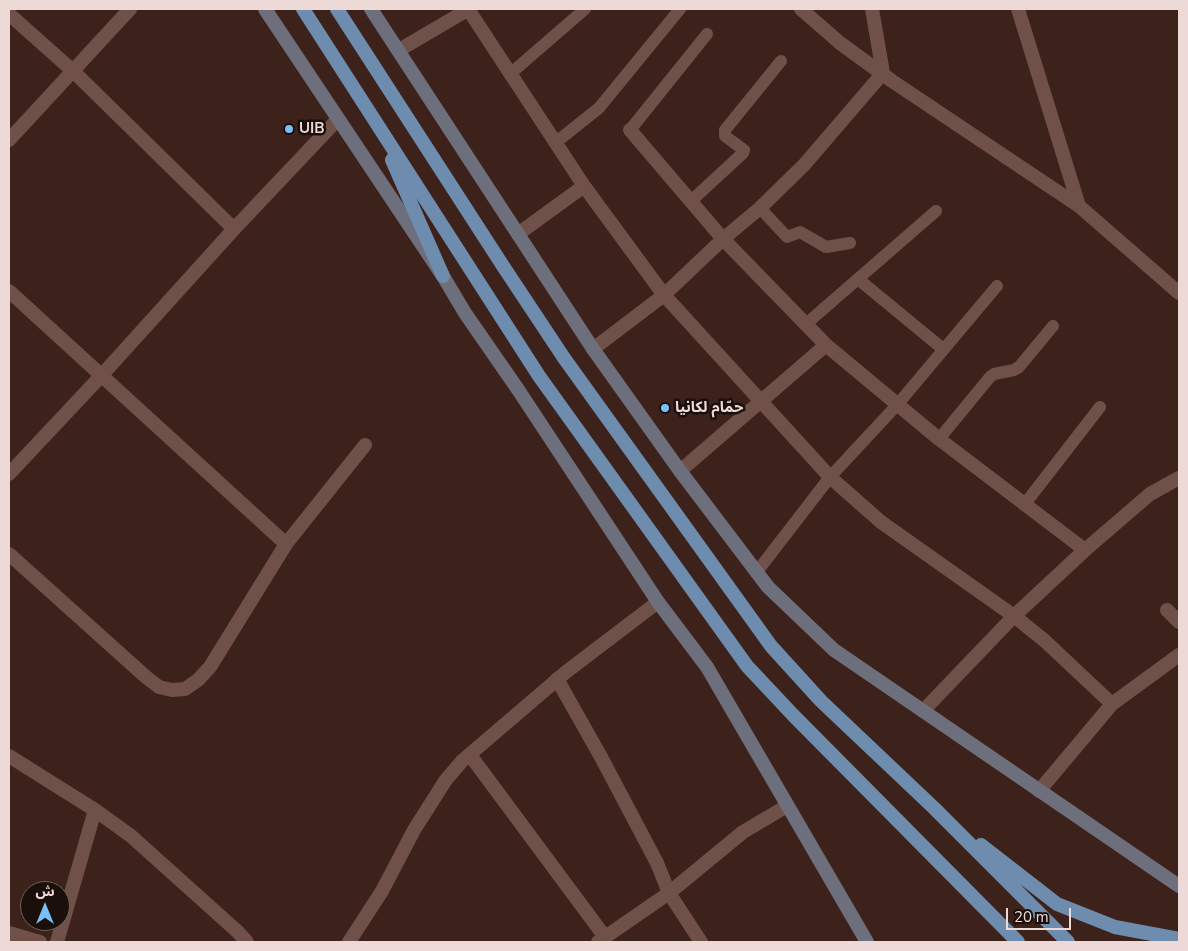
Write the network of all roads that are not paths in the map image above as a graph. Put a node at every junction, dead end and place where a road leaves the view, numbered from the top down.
1 (130, 9) edge
2 (265, 9) edge
3 (303, 9) edge
4 (337, 9) edge
5 (371, 9) edge
6 (469, 9) edge
7 (585, 9) edge
8 (680, 9) edge
9 (801, 9) edge
10 (872, 9) edge
11 (1018, 9) edge
12 (9, 14) edge
13 (708, 34) dead end
14 (399, 50) junction
15 (781, 61) dead end
16 (73, 71) junction
17 (510, 74) junction
18 (883, 74) junction
19 (338, 119) junction
20 (375, 120) junction
21 (630, 130) joint
22 (9, 140) edge
23 (555, 143) junction
24 (584, 186) junction
25 (691, 201) junction
26 (1079, 206) junction
27 (760, 208) junction
28 (936, 211) dead end
29 (234, 229) junction
30 (518, 234) junction
31 (722, 239) junction
32 (850, 243) dead end
33 (443, 276) junction
34 (858, 279) junction
35 (997, 286) dead end
36 (9, 290) edge
37 (1179, 293) edge
38 (664, 294) junction
39 (806, 324) junction
40 (1053, 326) dead end
41 (826, 345) junction
42 (593, 349) junction
43 (944, 349) junction
44 (101, 376) junction
45 (761, 401) junction
46 (896, 405) junction
47 (1100, 407) dead end
48 (939, 439) junction
49 (365, 445) dead end
50 (680, 471) junction
51 (9, 474) edge
52 (830, 477) junction
53 (1179, 477) edge
54 (1024, 505) junction
55 (286, 544) junction
56 (1084, 550) junction
57 (9, 554) edge
58 (756, 573) junction
59 (658, 602) junction
60 (1167, 610) dead end
61 (1014, 616) junction
62 (1179, 622) edge
63 (1179, 655) edge
64 (557, 679) junction
65 (1112, 704) junction
66 (923, 711) junction
67 (470, 755) junction
68 (9, 756) edge
69 (1039, 791) junction
70 (787, 806) junction
71 (934, 808) junction
72 (95, 810) junction
73 (1179, 886) edge
74 (669, 893) junction
75 (9, 933) edge
76 (602, 939) edge
77 (1179, 939) edge
78 (40, 942) edge
79 (57, 942) edge
80 (247, 942) edge
81 (349, 942) edge
82 (701, 942) edge
83 (867, 942) edge
84 (1018, 942) edge
85 (1068, 942) edge

1 - 16 street
2 - 19 main road
3 - 20 main road
4 - 71 main road
5 - 14 main road
6 - 14 street
6 - 17 street
7 - 17 street
8 - 23 street
9 - 18 street
10 - 18 street
11 - 26 street
12 - 16 street
13 - 21 street
14 - 30 main road
15 - 25 street
16 - 22 street
16 - 29 street
17 - 23 street
18 - 26 street
18 - 27 street
19 - 29 street
19 - 33 main road
20 - 33 main road
20 - 84 main road
21 - 25 street
23 - 24 street
24 - 30 street
24 - 38 street
25 - 31 street
26 - 37 street
27 - 31 street
27 - 32 street
28 - 34 street
29 - 44 street
30 - 42 main road
31 - 38 street
31 - 39 street
33 - 59 main road
34 - 39 street
34 - 43 street
35 - 43 street
36 - 44 street
38 - 42 street
38 - 45 street
39 - 41 street
40 - 48 street
41 - 45 street
41 - 46 street
42 - 50 main road
43 - 46 street
44 - 51 street
44 - 55 street
45 - 50 street
45 - 52 street
46 - 48 street
46 - 52 street
47 - 54 street
48 - 54 street
49 - 55 street
50 - 58 main road
52 - 58 street
52 - 61 street
53 - 56 street
54 - 56 street
55 - 57 street
56 - 61 street
58 - 66 main road
59 - 64 street
59 - 70 main road
60 - 62 street
61 - 65 street
61 - 66 street
63 - 65 street
64 - 67 street
64 - 74 street
65 - 69 street
66 - 69 main road
67 - 76 street
67 - 81 street
68 - 72 street
69 - 73 main road
70 - 74 street
70 - 83 main road
71 - 77 main road
71 - 85 main road
72 - 79 street
72 - 80 street
74 - 76 street
74 - 82 street
75 - 78 street

